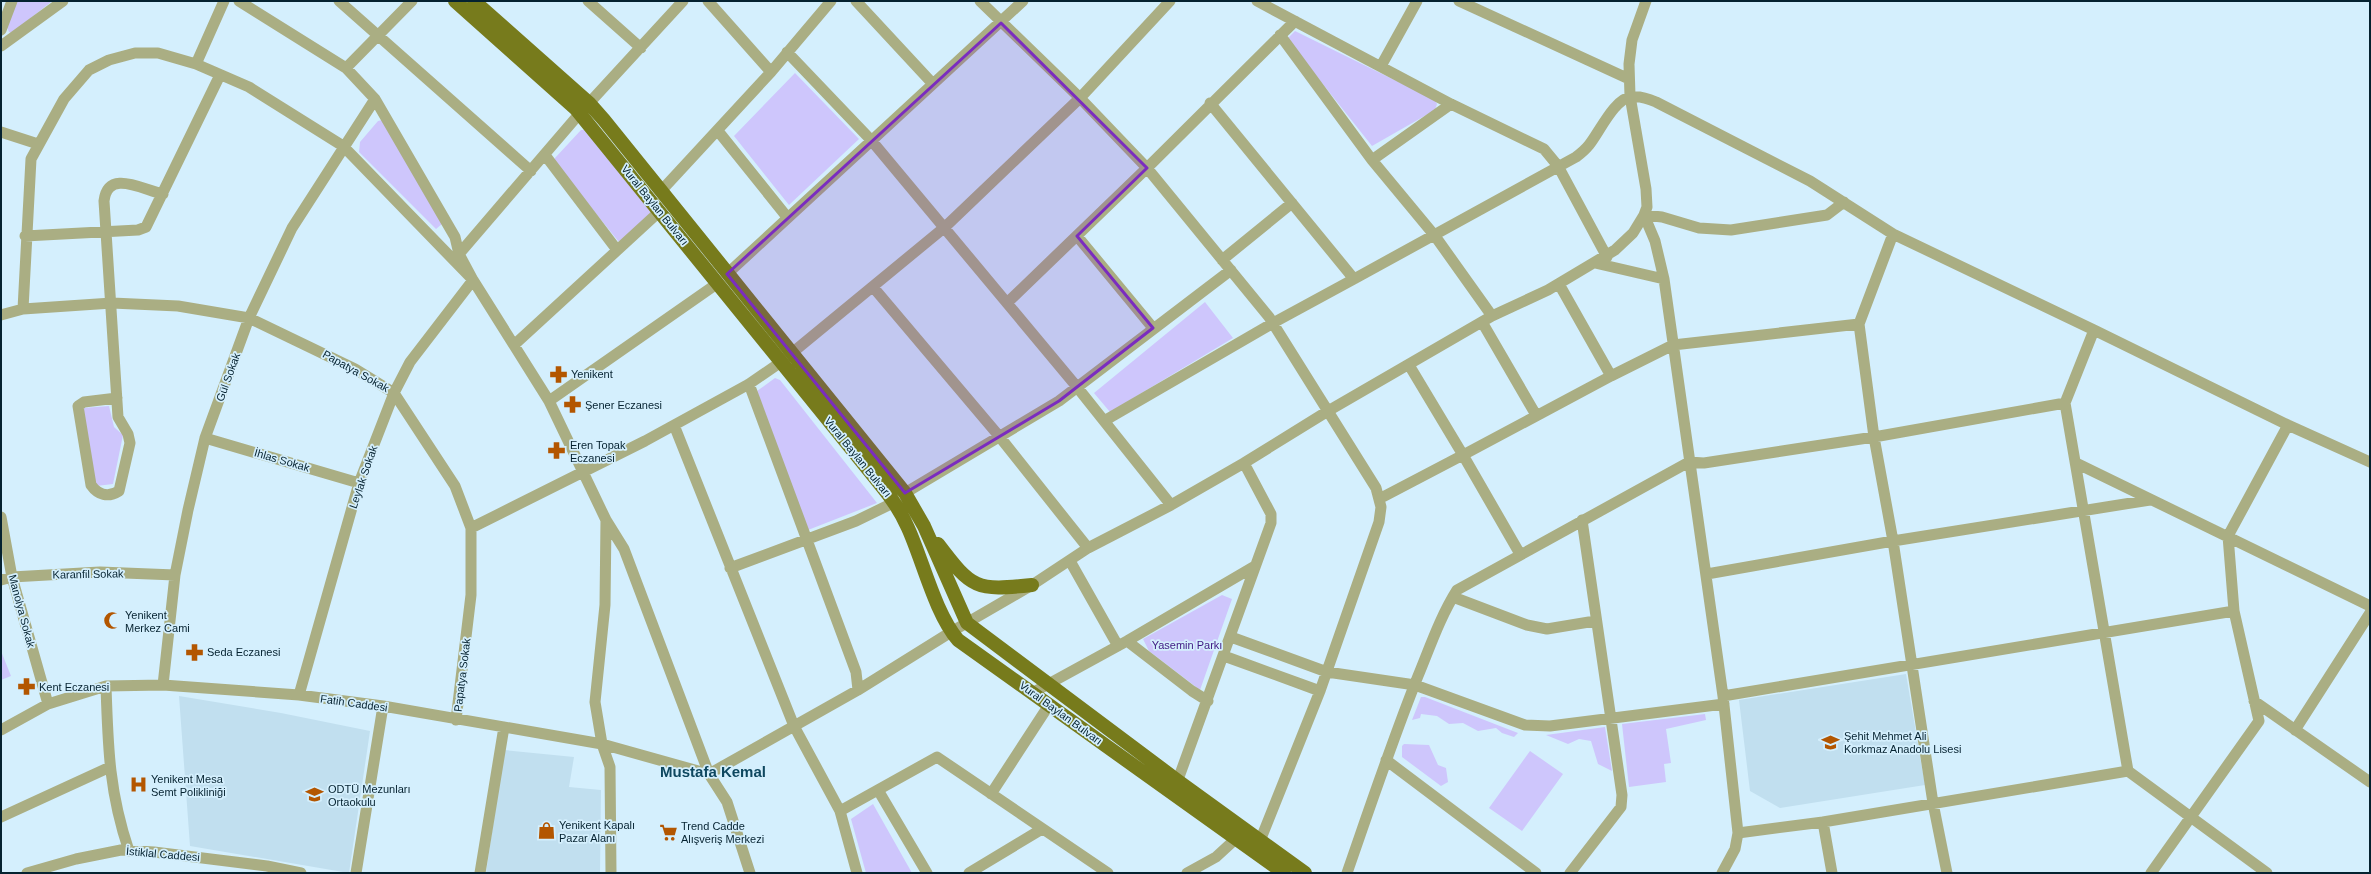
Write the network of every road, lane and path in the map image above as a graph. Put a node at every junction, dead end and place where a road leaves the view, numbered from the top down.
1 (12, 1) edge
2 (224, 1) edge
3 (239, 1) edge
4 (339, 1) edge
5 (412, 1) edge
6 (455, 1) edge
7 (474, 1) edge
8 (588, 1) edge
9 (683, 1) edge
10 (708, 1) edge
11 (831, 1) edge
12 (856, 1) edge
13 (980, 1) edge
14 (1023, 1) edge
15 (1170, 1) edge
16 (1257, 1) edge
17 (1417, 1) edge
18 (1459, 1) edge
19 (1646, 1) edge
20 (60, 2) edge
21 (1295, 21) junction
22 (1001, 23) junction
23 (1, 30) edge
24 (1280, 34) junction
25 (379, 36) junction
26 (1, 46) edge
27 (641, 48) junction
28 (787, 52) junction
29 (196, 64) junction
30 (1381, 66) junction
31 (346, 68) junction
32 (771, 72) junction
33 (220, 74) junction
34 (1629, 79) junction
35 (933, 84) junction
36 (1630, 96) junction
37 (1080, 98) junction
38 (374, 99) junction
39 (1210, 103) junction
40 (1451, 104) junction
41 (584, 108) junction
42 (718, 131) junction
43 (1, 132) edge
44 (871, 140) junction
45 (38, 144) junction
46 (343, 146) junction
47 (545, 155) junction
48 (1372, 160) junction
49 (1558, 166) junction
50 (1147, 168) junction
51 (531, 171) junction
52 (661, 191) junction
53 (163, 194) junction
54 (1844, 202) junction
55 (1292, 203) junction
56 (660, 211) junction
57 (1644, 215) junction
58 (787, 217) junction
59 (945, 227) junction
60 (106, 230) junction
61 (1893, 234) junction
62 (25, 236) junction
63 (1077, 236) junction
64 (1434, 236) junction
65 (617, 250) junction
66 (459, 254) junction
67 (1606, 257) junction
68 (1222, 260) junction
69 (1595, 263) junction
70 (1230, 270) junction
71 (722, 278) junction
72 (1354, 279) junction
73 (1664, 279) junction
74 (474, 280) junction
75 (1559, 284) junction
76 (873, 287) junction
77 (112, 303) junction
78 (1007, 303) junction
79 (23, 309) junction
80 (1, 315) edge
81 (249, 318) junction
82 (1487, 319) junction
83 (1273, 323) junction
84 (1859, 324) junction
85 (1153, 328) junction
86 (2094, 330) junction
87 (514, 345) junction
88 (1673, 345) junction
89 (786, 357) junction
90 (1409, 365) junction
91 (1611, 376) junction
92 (749, 384) junction
93 (1077, 387) junction
94 (394, 392) junction
95 (117, 398) junction
96 (549, 401) junction
97 (2065, 403) junction
98 (1328, 410) junction
99 (1536, 416) junction
100 (1104, 421) junction
101 (674, 425) junction
102 (2288, 426) junction
103 (999, 436) junction
104 (1874, 437) junction
105 (205, 438) junction
106 (1463, 455) junction
107 (1689, 462) junction
108 (2370, 462) edge
109 (1244, 463) junction
110 (2076, 463) junction
111 (584, 472) junction
112 (359, 483) junction
113 (900, 497) junction
114 (1379, 499) junction
115 (2150, 500) junction
116 (1171, 505) junction
117 (2085, 511) junction
118 (1, 517) edge
119 (606, 520) junction
120 (1582, 520) junction
121 (924, 526) junction
122 (471, 528) junction
123 (2228, 536) junction
124 (807, 539) junction
125 (1893, 541) junction
126 (1088, 548) junction
127 (1520, 554) junction
128 (1070, 560) junction
129 (1255, 566) junction
130 (730, 568) junction
131 (1706, 574) junction
132 (176, 575) junction
133 (12, 577) junction
134 (1, 580) edge
135 (1032, 585) junction
136 (1453, 597) junction
137 (2370, 606) edge
138 (2234, 611) junction
139 (1595, 620) junction
140 (2368, 620) edge
141 (966, 623) junction
142 (951, 632) junction
143 (2105, 632) junction
144 (1231, 637) junction
145 (1122, 644) junction
146 (1224, 656) junction
147 (1912, 664) junction
148 (1327, 672) junction
149 (1047, 684) junction
150 (163, 685) junction
151 (1415, 685) junction
152 (106, 686) junction
153 (858, 690) junction
154 (1320, 691) junction
155 (1032, 693) junction
156 (299, 695) junction
157 (1208, 700) junction
158 (1724, 700) junction
159 (2254, 701) junction
160 (48, 704) junction
161 (1049, 705) junction
162 (383, 706) junction
163 (1612, 719) junction
164 (456, 720) junction
165 (794, 726) junction
166 (504, 727) junction
167 (1, 730) edge
168 (2296, 730) junction
169 (602, 744) junction
170 (1386, 760) junction
171 (110, 767) junction
172 (2128, 771) junction
173 (709, 774) junction
174 (2370, 782) edge
175 (1176, 787) junction
176 (878, 790) junction
177 (991, 794) junction
178 (1934, 802) junction
179 (840, 811) junction
180 (1, 817) edge
181 (2191, 817) junction
182 (1823, 822) junction
183 (1042, 829) junction
184 (1738, 833) junction
185 (1241, 834) junction
186 (1258, 846) junction
187 (129, 851) junction
188 (272, 870) edge
189 (27, 873) edge
190 (301, 873) edge
191 (356, 873) edge
192 (480, 873) edge
193 (611, 873) edge
194 (750, 873) edge
195 (857, 873) edge
196 (927, 873) edge
197 (969, 873) edge
198 (1108, 873) edge
199 (1187, 873) edge
200 (1284, 873) edge
201 (1306, 873) edge
202 (1347, 873) edge
203 (1536, 873) edge
204 (1570, 873) edge
205 (1722, 873) edge
206 (1832, 873) edge
207 (1947, 873) edge
208 (2151, 873) edge
209 (2267, 873) edge

1 - 23 street
2 - 29 street
3 - 31 street
4 - 25 street
5 - 25 street
6 - 41 main road, Vural Baylan Bulvarı
7 - 41 main road, Vural Baylan Bulvarı
8 - 27 street
9 - 27 street
10 - 32 street
11 - 28 street
12 - 35 street
13 - 22 street
14 - 22 street
15 - 37 street
16 - 21 street
17 - 30 street
18 - 34 street
19 - 34 street
20 - 26 street
21 - 24 street
21 - 30 street
22 - 35 street
22 - 37 street
24 - 39 street
24 - 48 street
25 - 31 street
25 - 51 street
27 - 41 street
28 - 32 street
28 - 44 street
29 - 33 street
29 - 45 street
30 - 40 street
31 - 38 street
32 - 42 street
33 - 46 street
33 - 53 street
34 - 36 street
35 - 44 street
36 - 49 street
36 - 54 street
36 - 57 street
37 - 50 street
37 - 59 street
38 - 46 street, Gül Sokak
38 - 66 street
39 - 50 street
39 - 55 street
40 - 48 street
40 - 49 street
41 - 47 street
41 - 52 main road, Vural Baylan Bulvarı
41 - 56 main road, Vural Baylan Bulvarı
42 - 52 street
42 - 58 street
43 - 45 street
44 - 58 street
44 - 59 street
45 - 62 street
46 - 74 street
46 - 81 street, Gül Sokak
47 - 51 street
47 - 65 street
48 - 64 street
49 - 64 street
49 - 67 street
50 - 63 street
50 - 68 street
51 - 66 street
52 - 71 main road, Vural Baylan Bulvarı
53 - 60 street
53 - 60 street
54 - 57 street
54 - 61 street
55 - 68 street
55 - 72 street
56 - 65 street
56 - 71 main road, Vural Baylan Bulvarı
57 - 67 street
57 - 73 street
58 - 71 street
59 - 76 street
59 - 78 street
60 - 62 street
60 - 77 street
61 - 84 street
61 - 86 street
62 - 79 street
63 - 78 street
63 - 85 street
64 - 72 street
64 - 82 street
65 - 87 street
66 - 74 street
67 - 69 street
68 - 70 street
69 - 73 street
69 - 75 street
70 - 83 street
70 - 85 street
71 - 89 main road, Vural Baylan Bulvarı
71 - 96 street
72 - 83 street
73 - 88 street
74 - 87 street
74 - 94 street, Leylak Sokak
75 - 82 street
75 - 91 street
76 - 89 street
76 - 103 street
77 - 79 street, Papatya Sokak
77 - 81 street, Papatya Sokak
77 - 95 street
78 - 93 street
79 - 80 street, Papatya Sokak
81 - 94 street, Papatya Sokak
81 - 105 street, Gül Sokak
82 - 90 street
82 - 99 street
83 - 98 street
83 - 100 street
84 - 88 street
84 - 104 street
85 - 93 street
86 - 97 street
86 - 102 street
87 - 96 street
88 - 91 street
88 - 107 street
89 - 92 street
89 - 113 main road, Vural Baylan Bulvarı
90 - 98 street
90 - 106 street
91 - 99 street
92 - 101 street
92 - 124 street
93 - 100 street
93 - 103 street
94 - 112 street, Leylak Sokak
94 - 122 street, Papatya Sokak
95 - 95 street
96 - 111 street
97 - 104 street
97 - 110 street
98 - 109 street
98 - 114 street
99 - 106 street
100 - 116 street
101 - 111 street
101 - 130 street
102 - 108 street
102 - 123 street
103 - 113 street
103 - 126 street
104 - 107 street
104 - 125 street
105 - 112 street, İhlas Sokak
105 - 132 street, Gül Sokak
106 - 114 street
106 - 127 street
107 - 120 street
107 - 131 street
109 - 116 street
109 - 129 street
110 - 115 street
110 - 117 street
111 - 119 street
111 - 122 street
112 - 156 street, Leylak Sokak
113 - 121 main road, Vural Baylan Bulvarı
113 - 124 street
113 - 142 main road, Vural Baylan Bulvarı
114 - 148 street
115 - 117 street
115 - 123 street
116 - 126 street
117 - 125 street
117 - 143 street
118 - 133 street, Manolya Sokak
119 - 169 street
119 - 173 street
120 - 127 street
120 - 139 street
121 - 135 main road
121 - 141 main road, Vural Baylan Bulvarı
122 - 164 street, Papatya Sokak
123 - 137 street
123 - 138 street
124 - 130 street
124 - 153 street
125 - 131 street
125 - 147 street
126 - 128 street
127 - 136 street
128 - 135 street
128 - 145 street
129 - 144 street
129 - 145 street
130 - 165 street
131 - 158 street
132 - 133 street, Karanfil Sokak
132 - 150 street, Gül Sokak
133 - 134 street, Karanfil Sokak
133 - 160 street, Manolya Sokak
135 - 141 street
136 - 139 street
136 - 151 street
138 - 143 street
138 - 159 street
139 - 163 street
140 - 168 street
141 - 142 street
141 - 149 main road, Vural Baylan Bulvarı
142 - 153 street
142 - 155 main road, Vural Baylan Bulvarı
143 - 147 street
143 - 172 street
144 - 146 street
144 - 148 street
145 - 149 street
145 - 157 street
146 - 154 street
146 - 157 street
147 - 158 street
147 - 178 street
148 - 151 street
148 - 154 street
149 - 155 street
149 - 175 main road, Vural Baylan Bulvarı
150 - 152 street, Fatih Caddesi
150 - 156 street, Fatih Caddesi
151 - 163 street
151 - 170 street
152 - 160 street, Fatih Caddesi
152 - 171 street
153 - 165 street
154 - 186 street
155 - 161 main road, Vural Baylan Bulvarı
156 - 162 street, Fatih Caddesi
157 - 175 street
158 - 163 street
158 - 184 street
159 - 168 street
159 - 181 street
160 - 167 street, Fatih Caddesi
161 - 175 main road, Vural Baylan Bulvarı
161 - 177 street
162 - 164 street, Fatih Caddesi
162 - 191 street
163 - 204 street
164 - 166 street, Fatih Caddesi
165 - 173 street
165 - 179 street
166 - 169 street, Fatih Caddesi
166 - 192 street
168 - 174 street
169 - 173 street, Fatih Caddesi
169 - 193 street
170 - 202 street
170 - 203 street
171 - 180 street
171 - 187 street
172 - 178 street
172 - 181 street
173 - 194 street
175 - 185 main road, Vural Baylan Bulvarı
176 - 177 street
176 - 179 street
176 - 196 street
177 - 183 street
178 - 182 street
178 - 207 street
179 - 195 street
181 - 208 street
181 - 209 street
182 - 184 street
182 - 206 street
183 - 197 street
183 - 198 street
184 - 205 street
185 - 186 main road, Vural Baylan Bulvarı
185 - 199 street
186 - 200 main road, Vural Baylan Bulvarı
186 - 201 main road, Vural Baylan Bulvarı
187 - 188 street, İstiklal Caddesi
187 - 189 street, İstiklal Caddesi
188 - 190 street, İstiklal Caddesi

